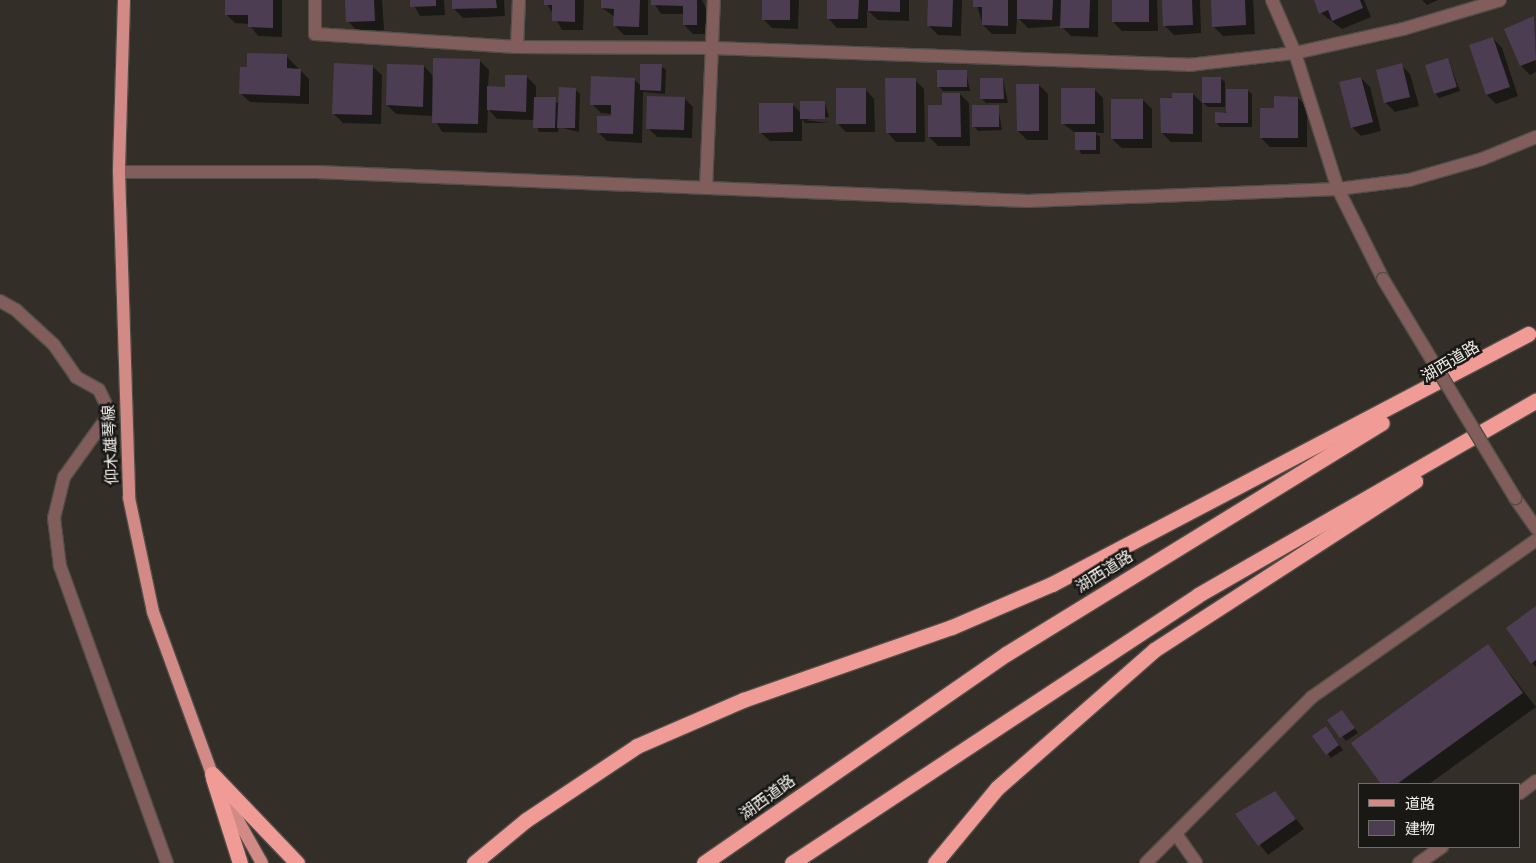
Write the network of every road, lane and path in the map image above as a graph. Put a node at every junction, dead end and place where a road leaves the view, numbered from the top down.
1 (124, 0) edge
2 (316, 0) edge
3 (519, 0) edge
4 (714, 0) edge
5 (1272, 0) edge
6 (1500, 0) edge
7 (1485, 3) edge
8 (517, 47) junction
9 (712, 48) junction
10 (1295, 53) junction
11 (1536, 137) edge
12 (118, 172) junction
13 (706, 188) junction
14 (1338, 189) junction
15 (0, 302) edge
16 (1532, 332) edge
17 (1536, 402) edge
18 (124, 412) junction
19 (110, 413) junction
20 (1536, 528) edge
21 (1536, 540) edge
22 (212, 774) junction
23 (1536, 781) edge
24 (1521, 792) edge
25 (1176, 834) junction
26 (1441, 848) edge
27 (167, 863) edge
28 (240, 863) edge
29 (262, 863) edge
30 (297, 863) edge
31 (474, 863) edge
32 (704, 863) edge
33 (792, 863) edge
34 (935, 863) edge
35 (1146, 863) edge
36 (1196, 863) edge
37 (1419, 863) edge

1 - 12 main road, 仰木雄琴線
2 - 8 street
3 - 8 street
4 - 9 street
5 - 10 street
6 - 7 street
7 - 10 street
8 - 9 street
9 - 10 street
9 - 13 street
10 - 14 street
11 - 14 street
12 - 13 street
12 - 18 main road, 仰木雄琴線
13 - 14 street
14 - 20 street, bridge
15 - 19 street
16 - 31 highway
16 - 32 highway, 湖西道路
17 - 33 highway
17 - 34 highway
18 - 19 street
18 - 22 main road, 仰木雄琴線
19 - 27 street
21 - 25 street
22 - 28 highway
22 - 29 main road, 仰木雄琴線
22 - 30 highway
23 - 24 street
25 - 35 street
25 - 36 street
26 - 37 street

